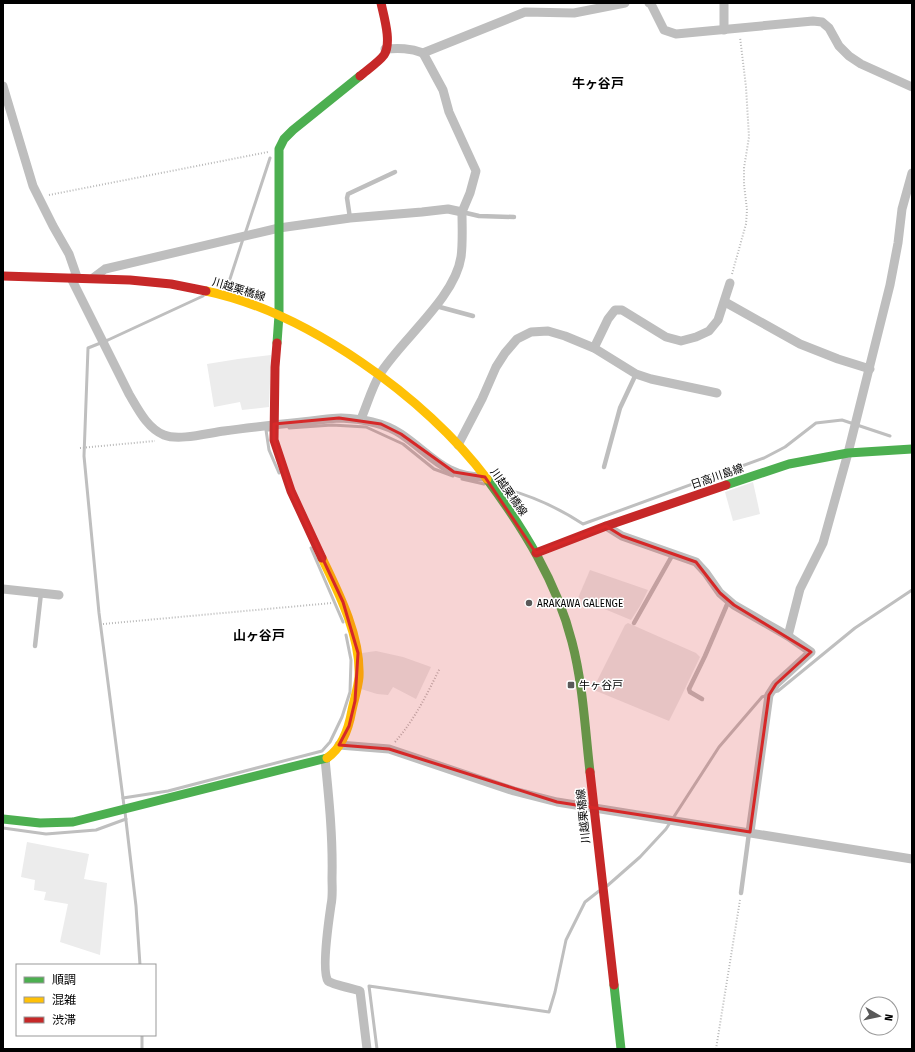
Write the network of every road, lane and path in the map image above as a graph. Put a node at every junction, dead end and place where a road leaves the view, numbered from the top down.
1 (381, 3) edge
2 (625, 3) edge
3 (651, 3) edge
4 (724, 3) edge
5 (614, 4) edge
6 (524, 8) edge
7 (739, 28) junction
8 (724, 30) junction
9 (385, 50) junction
10 (423, 52) junction
11 (3, 86) edge
12 (912, 87) edge
13 (279, 149) junction
14 (395, 172) dead end
15 (912, 173) edge
16 (40, 197) junction
17 (462, 212) junction
18 (514, 217) dead end
19 (350, 218) junction
20 (278, 228) junction
21 (3, 276) edge
22 (74, 277) junction
23 (93, 278) junction
24 (730, 283) joint
25 (725, 302) junction
26 (436, 306) junction
27 (279, 315) junction
28 (472, 316) dead end
29 (594, 348) junction
30 (870, 369) junction
31 (636, 374) junction
32 (379, 375) junction
33 (717, 393) dead end
34 (361, 419) junction
35 (274, 424) junction
36 (164, 435) junction
37 (458, 445) junction
38 (80, 448) dead end
39 (912, 449) edge
40 (848, 453) junction
41 (604, 467) dead end
42 (485, 477) junction
43 (606, 526) junction
44 (536, 553) junction
45 (672, 554) junction
46 (3, 589) edge
47 (41, 593) junction
48 (59, 596) dead end
49 (729, 600) junction
50 (343, 602) junction
51 (634, 623) dead end
52 (103, 624) dead end
53 (788, 636) junction
54 (35, 646) dead end
55 (440, 668) dead end
56 (702, 700) dead end
57 (339, 745) junction
58 (388, 749) junction
59 (325, 759) junction
60 (594, 808) junction
61 (3, 819) edge
62 (750, 832) junction
63 (912, 859) edge
64 (741, 893) joint
65 (367, 1049) edge
66 (621, 1049) edge
67 (716, 1049) edge

1 - 9 main road
2 - 5 street
3 - 8 street
4 - 8 street
5 - 6 street
6 - 10 street
7 - 8 street
7 - 12 street
7 - 24 path
9 - 10 street
9 - 13 main road
10 - 17 street
11 - 16 street
13 - 16 path
13 - 20 main road
14 - 19 lane
15 - 30 street
16 - 22 street
17 - 18 lane
17 - 19 street
17 - 26 street
19 - 20 street
20 - 23 street
20 - 27 main road
21 - 22 main road, 川越栗橋線
22 - 23 main road, 川越栗橋線
22 - 36 street
23 - 27 main road, 川越栗橋線
24 - 25 street
25 - 29 street
25 - 30 street
26 - 28 lane
26 - 32 street
27 - 32 main road, 川越栗橋線
27 - 35 main road
29 - 31 street
29 - 37 street
30 - 40 street
31 - 33 street
31 - 41 lane
32 - 34 street
32 - 37 main road, 川越栗橋線
34 - 35 street
34 - 42 street
35 - 36 street
35 - 50 main road
36 - 38 path
37 - 42 main road, 川越栗橋線
39 - 40 main road, 日高川島線
40 - 43 main road, 日高川島線
40 - 53 street
42 - 44 main road, 川越栗橋線
43 - 44 main road, 日高川島線
43 - 45 street
44 - 60 main road, 川越栗橋線
45 - 49 street
45 - 51 lane
46 - 47 street
47 - 48 street
47 - 54 lane
49 - 53 street
49 - 56 lane
50 - 52 path
50 - 57 main road
53 - 62 street
55 - 58 path
57 - 58 street
57 - 59 main road
58 - 60 street
59 - 61 main road
59 - 65 street
60 - 62 street
60 - 66 main road, 川越栗橋線
62 - 63 street
62 - 64 lane
64 - 67 path

